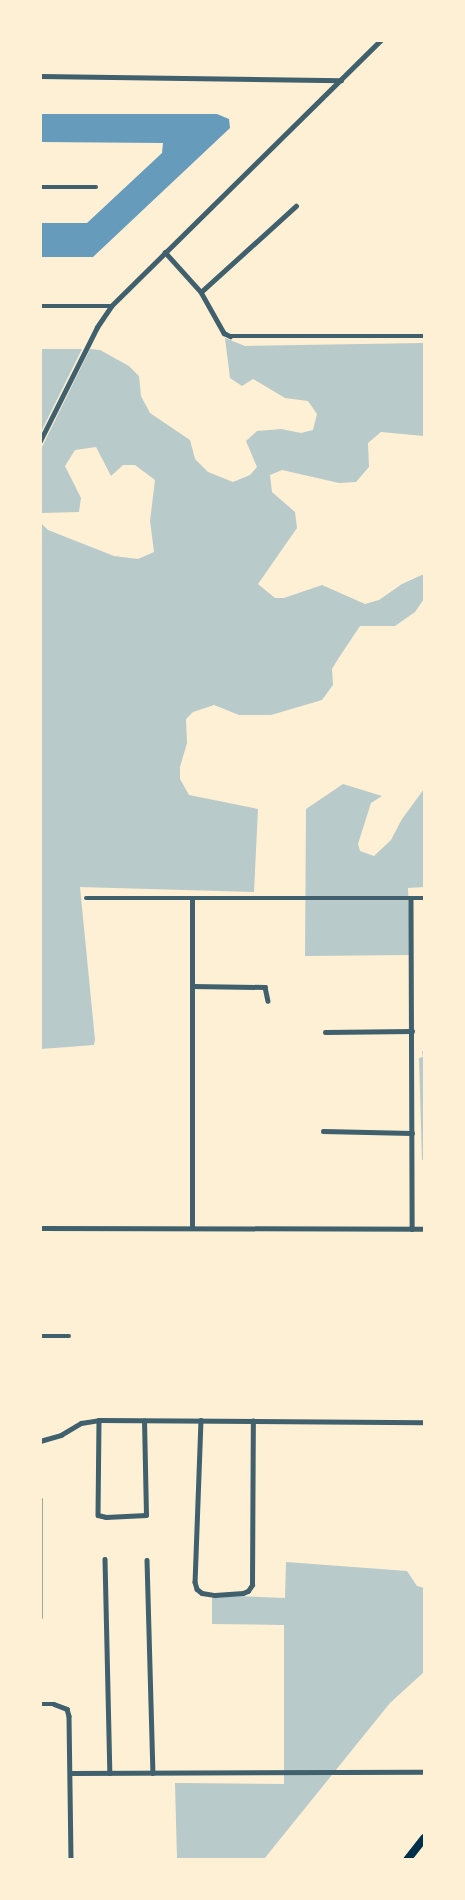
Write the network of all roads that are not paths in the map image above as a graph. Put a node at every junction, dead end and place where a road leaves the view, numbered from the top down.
1 (381, 40) edge
2 (40, 76) edge
3 (342, 80) junction
4 (40, 187) edge
5 (96, 187) dead end
6 (296, 206) dead end
7 (165, 252) junction
8 (201, 292) junction
9 (40, 306) edge
10 (111, 306) junction
11 (424, 336) edge
12 (40, 441) edge
13 (86, 898) dead end
14 (192, 898) junction
15 (411, 898) junction
16 (424, 898) edge
17 (192, 986) junction
18 (268, 1000) dead end
19 (412, 1031) junction
20 (325, 1032) dead end
21 (323, 1131) dead end
22 (412, 1133) junction
23 (40, 1228) edge
24 (192, 1228) junction
25 (412, 1229) junction
26 (424, 1229) edge
27 (40, 1336) edge
28 (69, 1336) dead end
29 (99, 1420) junction
30 (144, 1420) junction
31 (201, 1420) junction
32 (253, 1420) junction
33 (424, 1422) edge
34 (40, 1441) edge
35 (40, 1499) edge
36 (105, 1559) dead end
37 (147, 1560) dead end
38 (40, 1617) edge
39 (40, 1704) edge
40 (424, 1772) edge
41 (72, 1773) junction
42 (110, 1773) junction
43 (153, 1773) junction
44 (424, 1838) edge
45 (71, 1860) edge
46 (407, 1860) edge

1 - 3 street
2 - 3 street
3 - 7 street
4 - 5 street
6 - 8 street
7 - 8 street
7 - 10 street
8 - 11 street
9 - 10 street
10 - 12 street
13 - 14 street
14 - 15 street
14 - 17 street
15 - 16 street
15 - 19 street
17 - 18 street
17 - 24 street
19 - 20 street
19 - 22 street
21 - 22 street
22 - 25 street
23 - 24 street
24 - 25 street
25 - 26 street
27 - 28 street
29 - 30 street
29 - 30 street
29 - 34 street
30 - 31 street
31 - 32 street
31 - 32 street
32 - 33 street
35 - 38 street
36 - 42 street
37 - 43 street
39 - 41 street
40 - 43 street
41 - 42 street
41 - 45 street
42 - 43 street
44 - 46 highway

